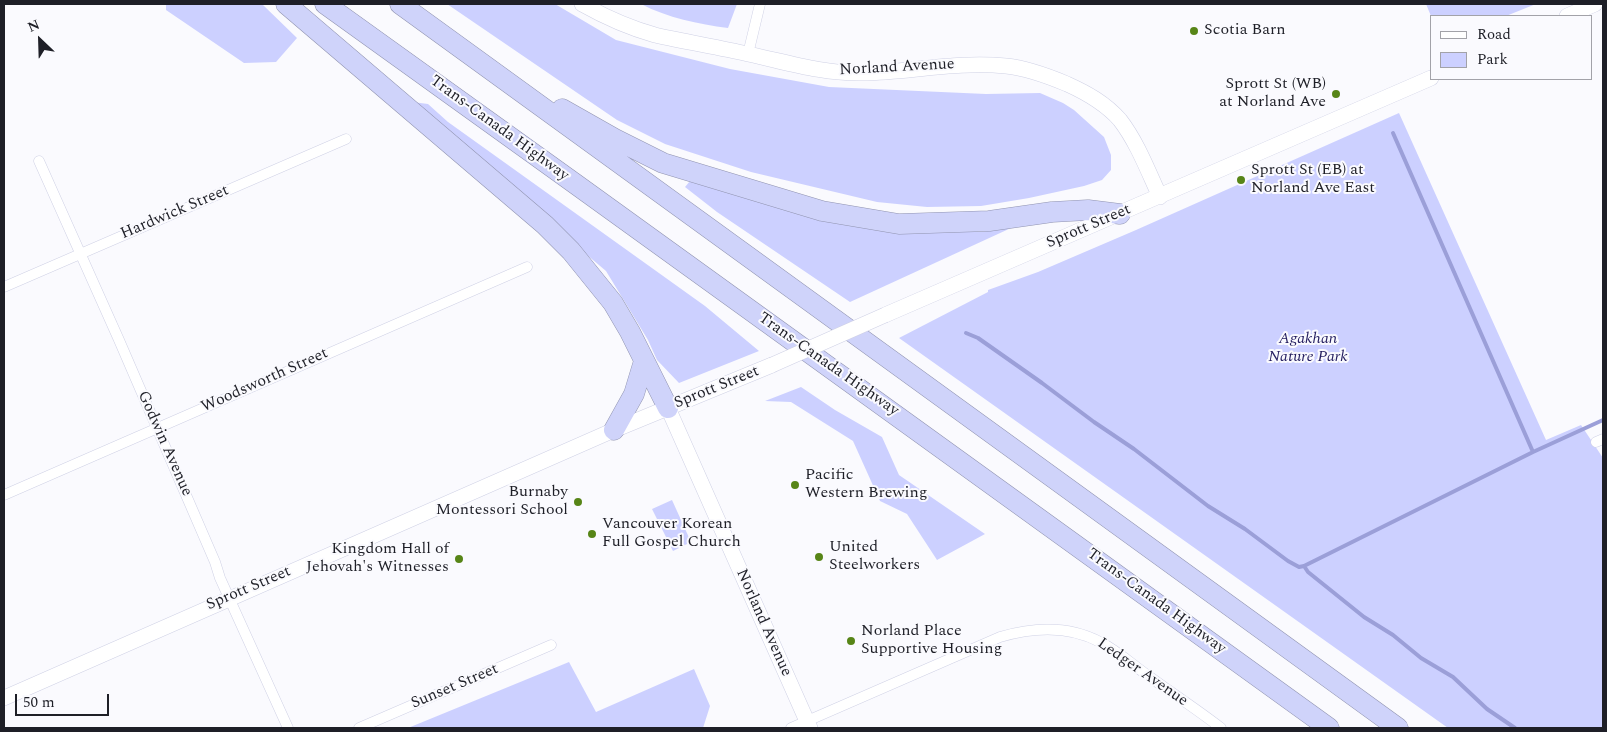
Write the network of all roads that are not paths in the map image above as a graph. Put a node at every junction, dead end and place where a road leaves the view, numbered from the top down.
1 (286, 4) edge
2 (325, 4) edge
3 (400, 4) edge
4 (582, 4) edge
5 (760, 4) edge
6 (1595, 4) edge
7 (1568, 15) edge
8 (748, 54) junction
9 (1430, 78) edge
10 (519, 89) junction
11 (346, 139) dead end
12 (39, 161) dead end
13 (1160, 196) junction
14 (1120, 214) junction
15 (81, 254) junction
16 (527, 267) dead end
17 (4, 288) edge
18 (644, 361) junction
19 (668, 408) junction
20 (156, 428) junction
21 (614, 430) junction
22 (4, 495) edge
23 (230, 598) junction
24 (551, 646) dead end
25 (4, 698) edge
26 (809, 725) edge
27 (288, 728) edge
28 (359, 728) edge
29 (791, 728) edge
30 (1221, 728) edge
31 (1329, 728) edge
32 (1398, 728) edge

1 - 18 highway
2 - 31 highway, Trans-Canada Highway
3 - 10 highway
4 - 8 main road, Norland Avenue
5 - 8 street
6 - 7 main road
8 - 13 main road, Norland Avenue
9 - 13 main road, Sprott Street
10 - 14 highway
10 - 32 highway
11 - 15 street, Hardwick Street
12 - 15 street, Godwin Avenue
13 - 14 main road, Sprott Street
14 - 19 main road, Sprott Street, bridge
15 - 17 street, Hardwick Street
15 - 20 street, Godwin Avenue
16 - 20 street, Woodsworth Street
18 - 19 highway
18 - 21 highway
19 - 21 main road, Sprott Street
19 - 26 main road, Norland Avenue
20 - 22 street, Woodsworth Street
20 - 23 street, Godwin Avenue
21 - 23 main road, Sprott Street
23 - 25 main road, Sprott Street
23 - 27 street, Godwin Avenue
24 - 28 street, Sunset Street
26 - 29 street, Ledger Avenue
26 - 30 street, Ledger Avenue

